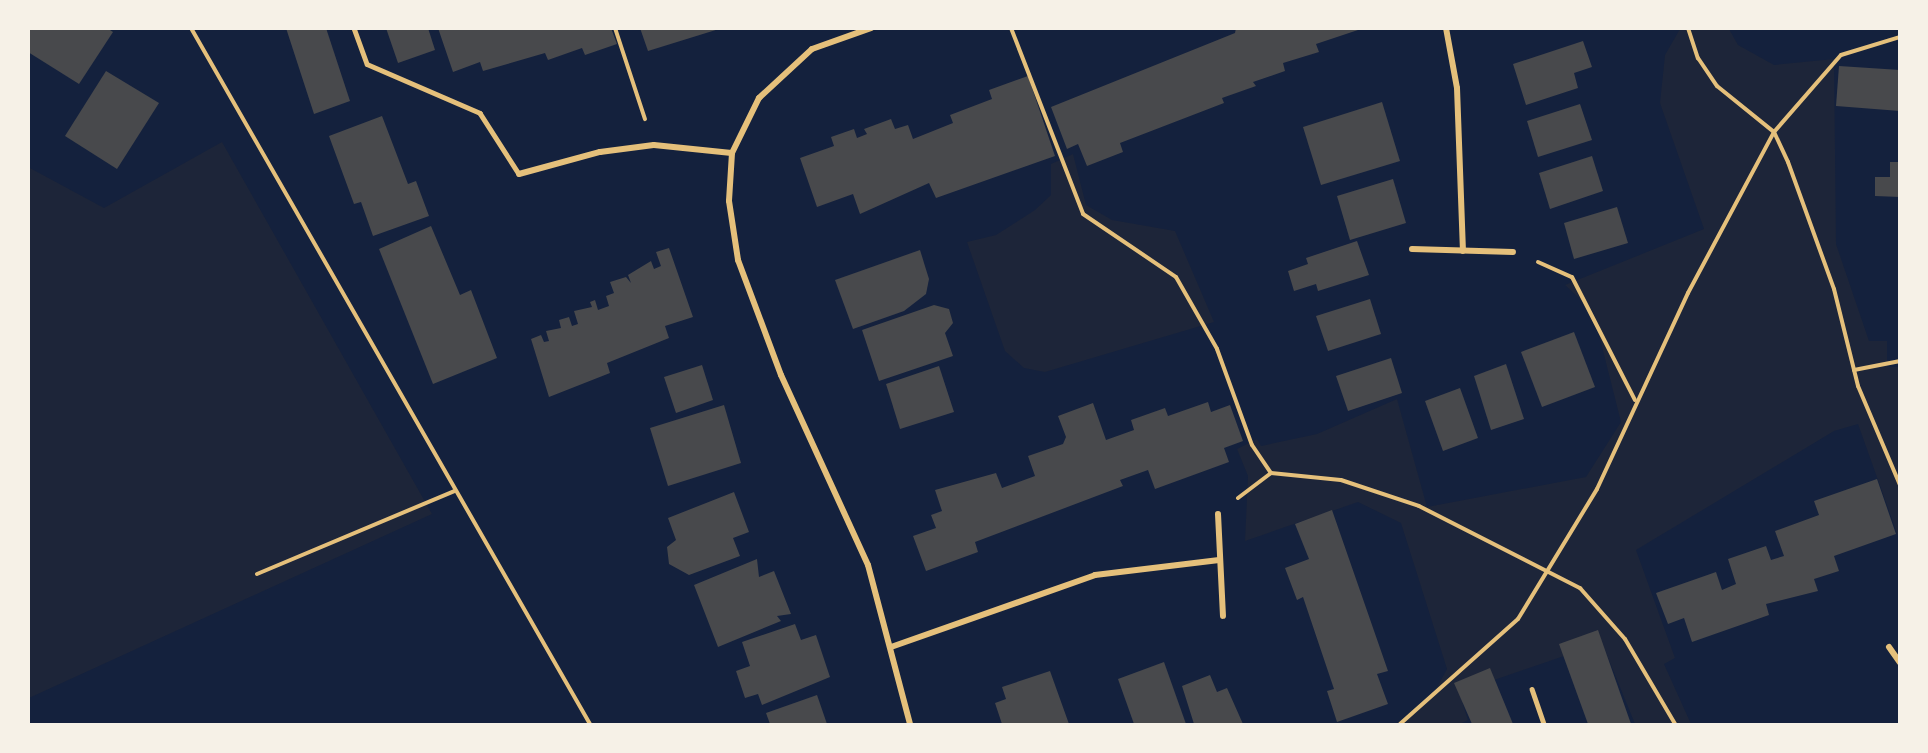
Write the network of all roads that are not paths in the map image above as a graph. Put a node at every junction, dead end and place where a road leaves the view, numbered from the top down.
1 (354, 28) edge
2 (871, 28) edge
3 (1446, 28) edge
4 (732, 153) junction
5 (519, 174) joint
6 (1412, 249) dead end
7 (1463, 251) junction
8 (1513, 252) road end
9 (1218, 514) road end
10 (1219, 560) junction
11 (1223, 616) dead end
12 (891, 647) junction
13 (1889, 647) dead end
14 (1899, 663) edge
15 (1532, 689) dead end
16 (910, 724) edge
17 (1544, 724) edge

1 - 5 lane
2 - 4 street
3 - 7 street
4 - 5 street
4 - 12 street
6 - 7 street
7 - 8 street
9 - 10 street
10 - 11 street
10 - 12 street
12 - 16 street
13 - 14 street
15 - 17 lane

